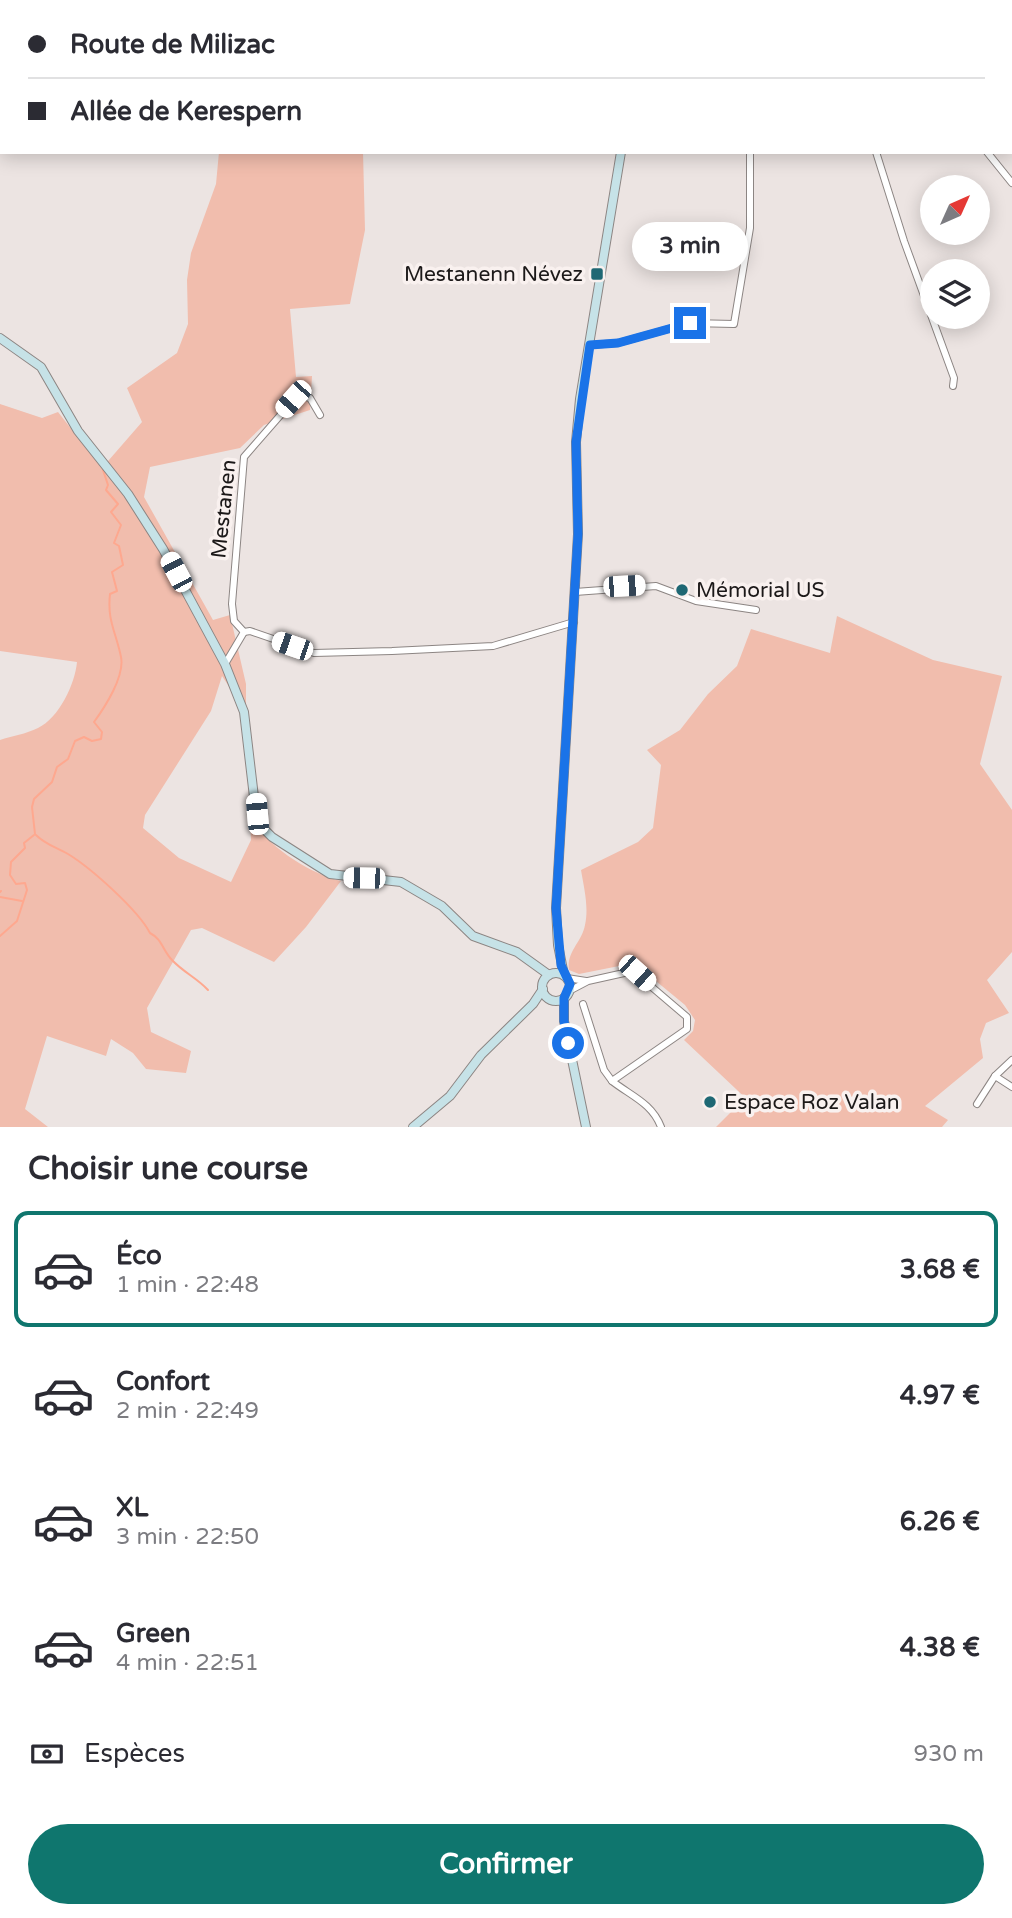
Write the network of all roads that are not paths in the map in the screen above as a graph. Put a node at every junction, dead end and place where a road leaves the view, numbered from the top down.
1 (621, 154) edge
2 (750, 154) edge
3 (877, 154) edge
4 (989, 154) edge
5 (1012, 183) edge
6 (0, 338) edge
7 (590, 345) junction
8 (953, 386) dead end
9 (320, 415) dead end
10 (575, 592) junction
11 (756, 610) dead end
12 (573, 622) junction
13 (244, 632) junction
14 (225, 664) junction
15 (558, 945) junction
16 (524, 958) junction
17 (550, 974) junction
18 (566, 977) junction
19 (587, 981) junction
20 (542, 987) junction
21 (567, 995) junction
22 (552, 1000) junction
23 (533, 1004) junction
24 (583, 1004) dead end
25 (564, 1021) junction
26 (1012, 1060) edge
27 (995, 1076) junction
28 (612, 1081) junction
29 (1012, 1087) edge
30 (977, 1104) dead end
31 (412, 1127) edge
32 (586, 1127) edge
33 (661, 1127) edge

1 - 7 street
2 - 7 street
3 - 8 street
4 - 5 street
6 - 14 street
7 - 10 street
9 - 13 street, Mestanen
10 - 11 street
10 - 12 street
12 - 13 street
12 - 15 street
13 - 14 street
14 - 16 street
15 - 17 street
15 - 18 street
16 - 17 street
16 - 20 street
17 - 18 street
17 - 20 street
18 - 19 street
18 - 21 street
19 - 21 street
19 - 28 street
20 - 22 street
20 - 23 street
21 - 22 street
21 - 25 street
22 - 23 street
22 - 25 street
23 - 31 street
24 - 28 street
25 - 32 street
26 - 27 street
27 - 29 street
27 - 30 street
28 - 33 street

